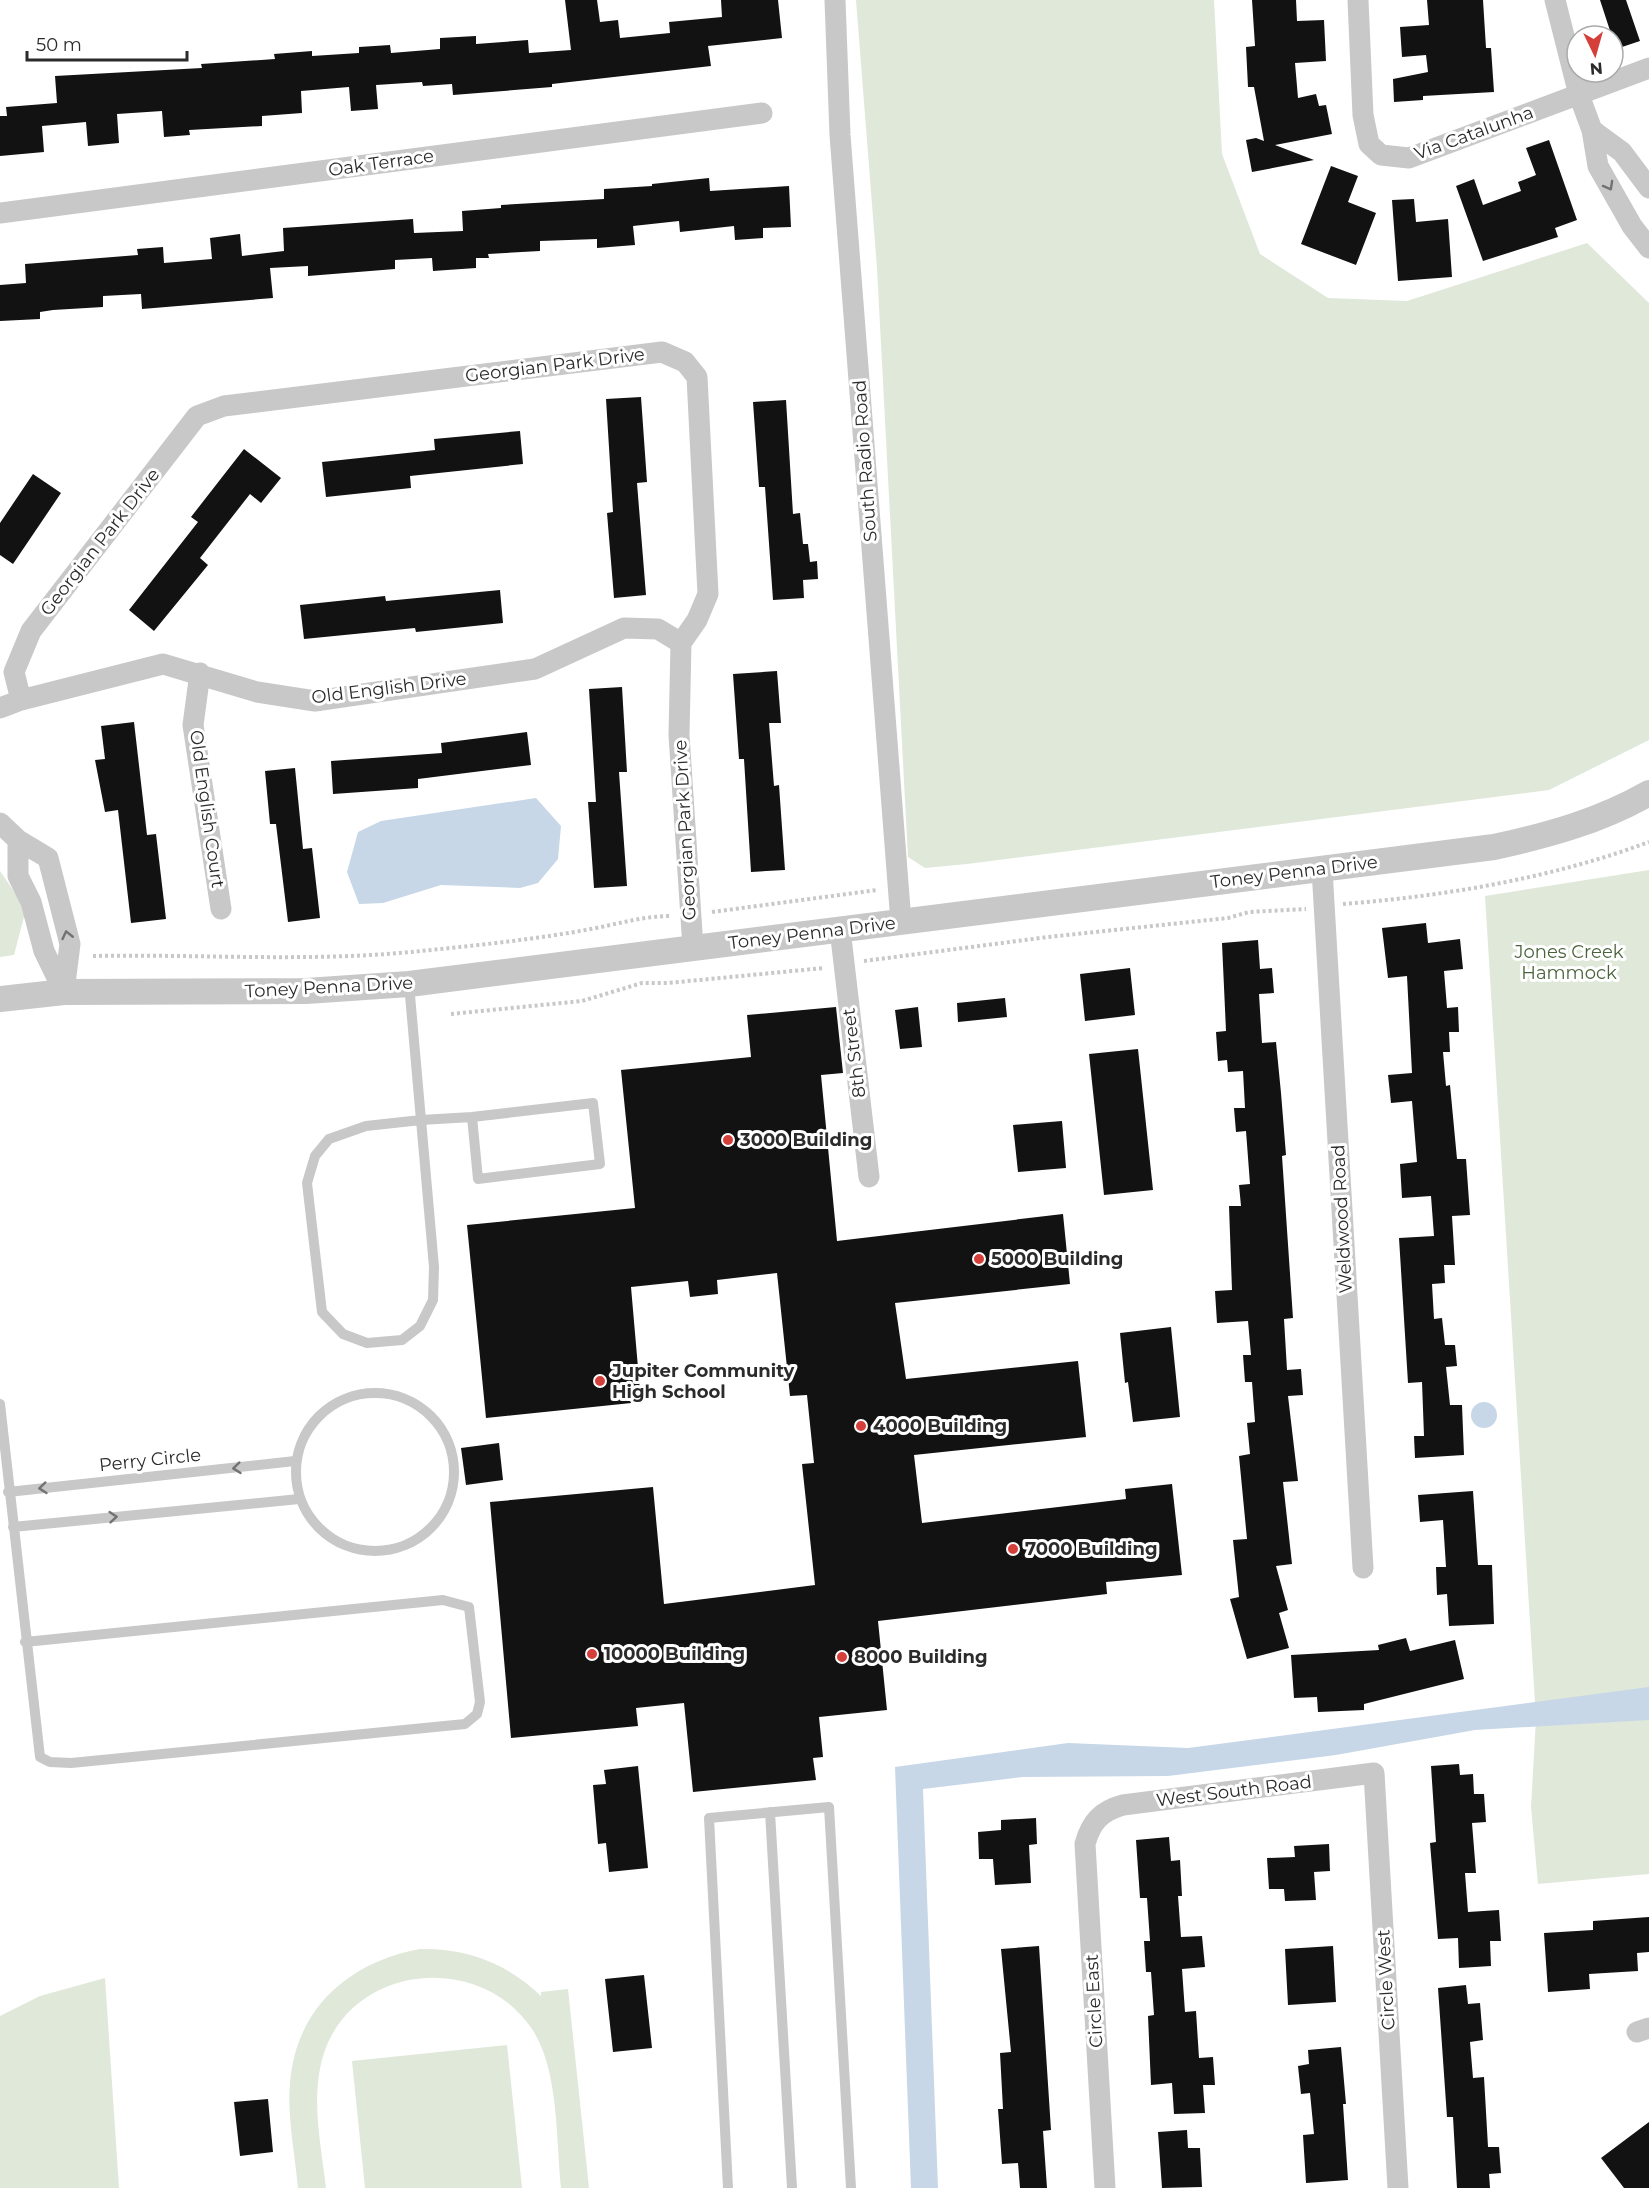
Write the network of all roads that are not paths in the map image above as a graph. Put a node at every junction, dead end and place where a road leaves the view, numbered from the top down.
1 (835, 0) edge
2 (1358, 0) edge
3 (1555, 0) edge
4 (1649, 68) edge
5 (1579, 95) junction
6 (762, 113) dead end
7 (1592, 130) junction
8 (1649, 188) edge
9 (0, 213) edge
10 (1649, 248) edge
11 (681, 643) junction
12 (200, 673) junction
13 (21, 700) junction
14 (0, 708) edge
15 (1649, 793) edge
16 (1649, 808) edge
17 (1617, 811) junction
18 (0, 823) edge
19 (18, 840) junction
20 (1322, 869) junction
21 (221, 909) dead end
22 (900, 922) junction
23 (840, 929) junction
24 (693, 948) junction
25 (409, 984) junction
26 (64, 993) junction
27 (0, 999) edge
28 (472, 1117) junction
29 (421, 1120) junction
30 (869, 1177) dead end
31 (0, 1404) edge
32 (295, 1461) junction
33 (8, 1492) junction
34 (299, 1499) junction
35 (5, 1514) edge
36 (13, 1527) junction
37 (1363, 1568) dead end
38 (25, 1642) junction
39 (1374, 1773) joint
40 (770, 1812) junction
41 (1097, 1818) joint
42 (728, 2188) edge
43 (792, 2188) edge
44 (850, 2188) edge
45 (1105, 2188) edge
46 (1398, 2188) edge

1 - 22 street, South Radio Road
2 - 5 street, Via Catalunha
3 - 5 street
4 - 5 street, Via Catalunha
5 - 7 street
6 - 9 street, Oak Terrace
7 - 8 street
7 -> 10 street
11 - 12 street, Old English Drive
11 - 13 street, Georgian Park Drive
11 - 24 street, Georgian Park Drive
12 - 13 street, Old English Drive
12 - 21 street, Old English Court
13 - 14 street
15 - 17 street, Toney Penna Drive
16 - 17 street, Toney Penna Drive
17 - 20 street, Toney Penna Drive
18 - 19 street
19 - 26 street
26 -> 19 street
20 - 22 street, Toney Penna Drive
20 - 37 street, Weldwood Road
22 - 23 street, Toney Penna Drive
23 - 24 street, Toney Penna Drive
23 - 30 street, 8th Street
24 - 25 street, Toney Penna Drive
25 - 26 street, Toney Penna Drive
25 - 29 lane
26 - 27 street, Toney Penna Drive
28 - 28 lane
28 - 29 lane
29 - 29 lane
31 - 33 lane
32 -> 33 lane, Perry Circle
32 - 34 lane
32 - 34 lane
33 - 35 lane
36 -> 34 lane
35 - 36 lane
36 - 38 lane
38 - 38 lane
39 - 41 street, West South Road
39 - 46 street, Circle West
40 - 42 lane
40 - 43 lane
40 - 44 lane
41 - 45 street, Circle East

